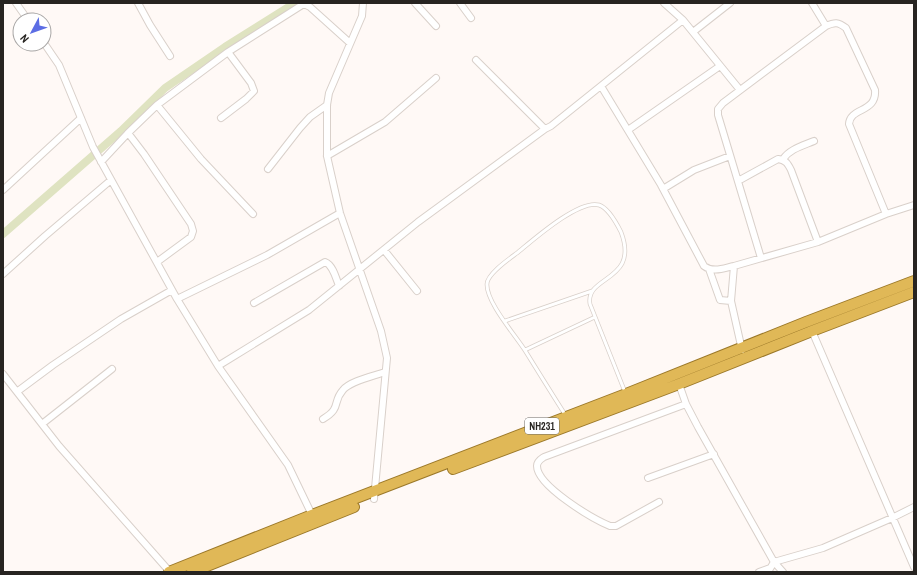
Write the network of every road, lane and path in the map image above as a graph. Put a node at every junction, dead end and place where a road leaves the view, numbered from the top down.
1 (16, 3) edge
2 (138, 3) edge
3 (362, 3) edge
4 (415, 3) edge
5 (460, 3) edge
6 (664, 3) edge
7 (730, 3) edge
8 (812, 3) edge
9 (22, 12) edge
10 (471, 18) dead end
11 (683, 20) junction
12 (436, 26) dead end
13 (826, 26) junction
14 (693, 32) junction
15 (350, 43) junction
16 (50, 52) edge
17 (228, 52) junction
18 (170, 56) dead end
19 (476, 60) dead end
20 (720, 66) junction
21 (436, 78) dead end
22 (601, 86) junction
23 (740, 90) junction
24 (157, 105) junction
25 (327, 105) junction
26 (81, 118) junction
27 (221, 118) dead end
28 (545, 129) junction
29 (628, 130) junction
30 (128, 133) junction
31 (814, 141) dead end
32 (327, 156) junction
33 (730, 156) junction
34 (100, 160) junction
35 (783, 160) junction
36 (268, 169) dead end
37 (111, 180) junction
38 (738, 181) junction
39 (663, 189) junction
40 (3, 190) edge
41 (914, 205) edge
42 (340, 213) junction
43 (253, 214) dead end
44 (886, 214) junction
45 (818, 242) junction
46 (384, 250) junction
47 (760, 258) junction
48 (157, 262) junction
49 (734, 266) junction
50 (709, 269) junction
51 (359, 270) junction
52 (3, 274) edge
53 (914, 281) edge
54 (339, 286) junction
55 (172, 290) junction
56 (417, 291) dead end
57 (592, 291) junction
58 (914, 292) edge
59 (177, 299) junction
60 (731, 301) junction
61 (254, 303) dead end
62 (595, 317) junction
63 (505, 321) junction
64 (812, 331) junction
65 (525, 350) junction
66 (743, 353) junction
67 (218, 366) junction
68 (112, 369) dead end
69 (385, 372) junction
70 (3, 374) edge
71 (679, 384) junction
72 (18, 391) junction
73 (628, 398) junction
74 (686, 404) junction
75 (566, 417) junction
76 (323, 420) dead end
77 (42, 424) junction
78 (714, 454) junction
79 (648, 478) dead end
80 (374, 495) junction
81 (659, 502) dead end
82 (914, 507) edge
83 (314, 518) junction
84 (892, 518) junction
85 (771, 567) edge
86 (914, 567) edge
87 (170, 572) edge
88 (192, 572) edge
89 (759, 572) edge
90 (783, 572) edge

1 - 9 street
2 - 18 street
3 - 15 street
4 - 12 street
5 - 10 street
6 - 11 street
7 - 14 street
8 - 13 street
11 - 14 street
11 - 22 street
13 - 23 street
13 - 44 street
14 - 20 street
15 - 17 street
15 - 25 street
16 - 26 street
17 - 24 street
17 - 27 street
19 - 28 street
20 - 23 street
20 - 29 street
21 - 32 street
22 - 28 street
22 - 29 street
23 - 33 street
24 - 30 street
24 - 43 street
25 - 32 street
25 - 36 street
26 - 34 street
26 - 40 street
28 - 46 street
29 - 39 street
30 - 34 street
30 - 48 street
31 - 35 street
32 - 42 street
33 - 38 street
33 - 39 street
34 - 37 street
35 - 38 street
35 - 45 street
37 - 48 street
37 - 52 street
38 - 47 street
39 - 50 street
41 - 44 street
42 - 51 street
42 - 59 street
44 - 45 street
45 - 47 street
46 - 51 street
46 - 56 street
47 - 49 street
48 - 55 street
49 - 50 street
49 - 60 street
50 - 60 street
51 - 54 street
51 - 69 street
53 - 66 highway, NH231
54 - 61 street
54 - 67 street
55 - 59 street
55 - 72 street
57 - 62 lane
57 - 63 lane
57 - 63 lane
58 - 64 highway, NH231
59 - 67 street
60 - 66 street
62 - 65 lane
62 - 73 lane
63 - 65 lane
64 - 66 highway, NH231
64 - 84 street
65 - 75 lane
66 - 71 highway, NH231
66 - 73 highway, NH231
67 - 83 street
68 - 77 street
69 - 76 street
69 - 80 street
70 - 72 street
71 - 73 highway, NH231
71 - 74 street
72 - 77 street
73 - 75 highway, NH231
73 - 80 highway, NH231
74 - 78 street
74 - 81 street
75 - 80 highway, NH231
77 - 87 street
78 - 79 street
78 - 85 street
80 - 83 highway, NH231
82 - 84 street
83 - 87 highway, NH231
83 - 88 highway, NH231
84 - 85 street
84 - 86 street
85 - 89 street
85 - 90 street

